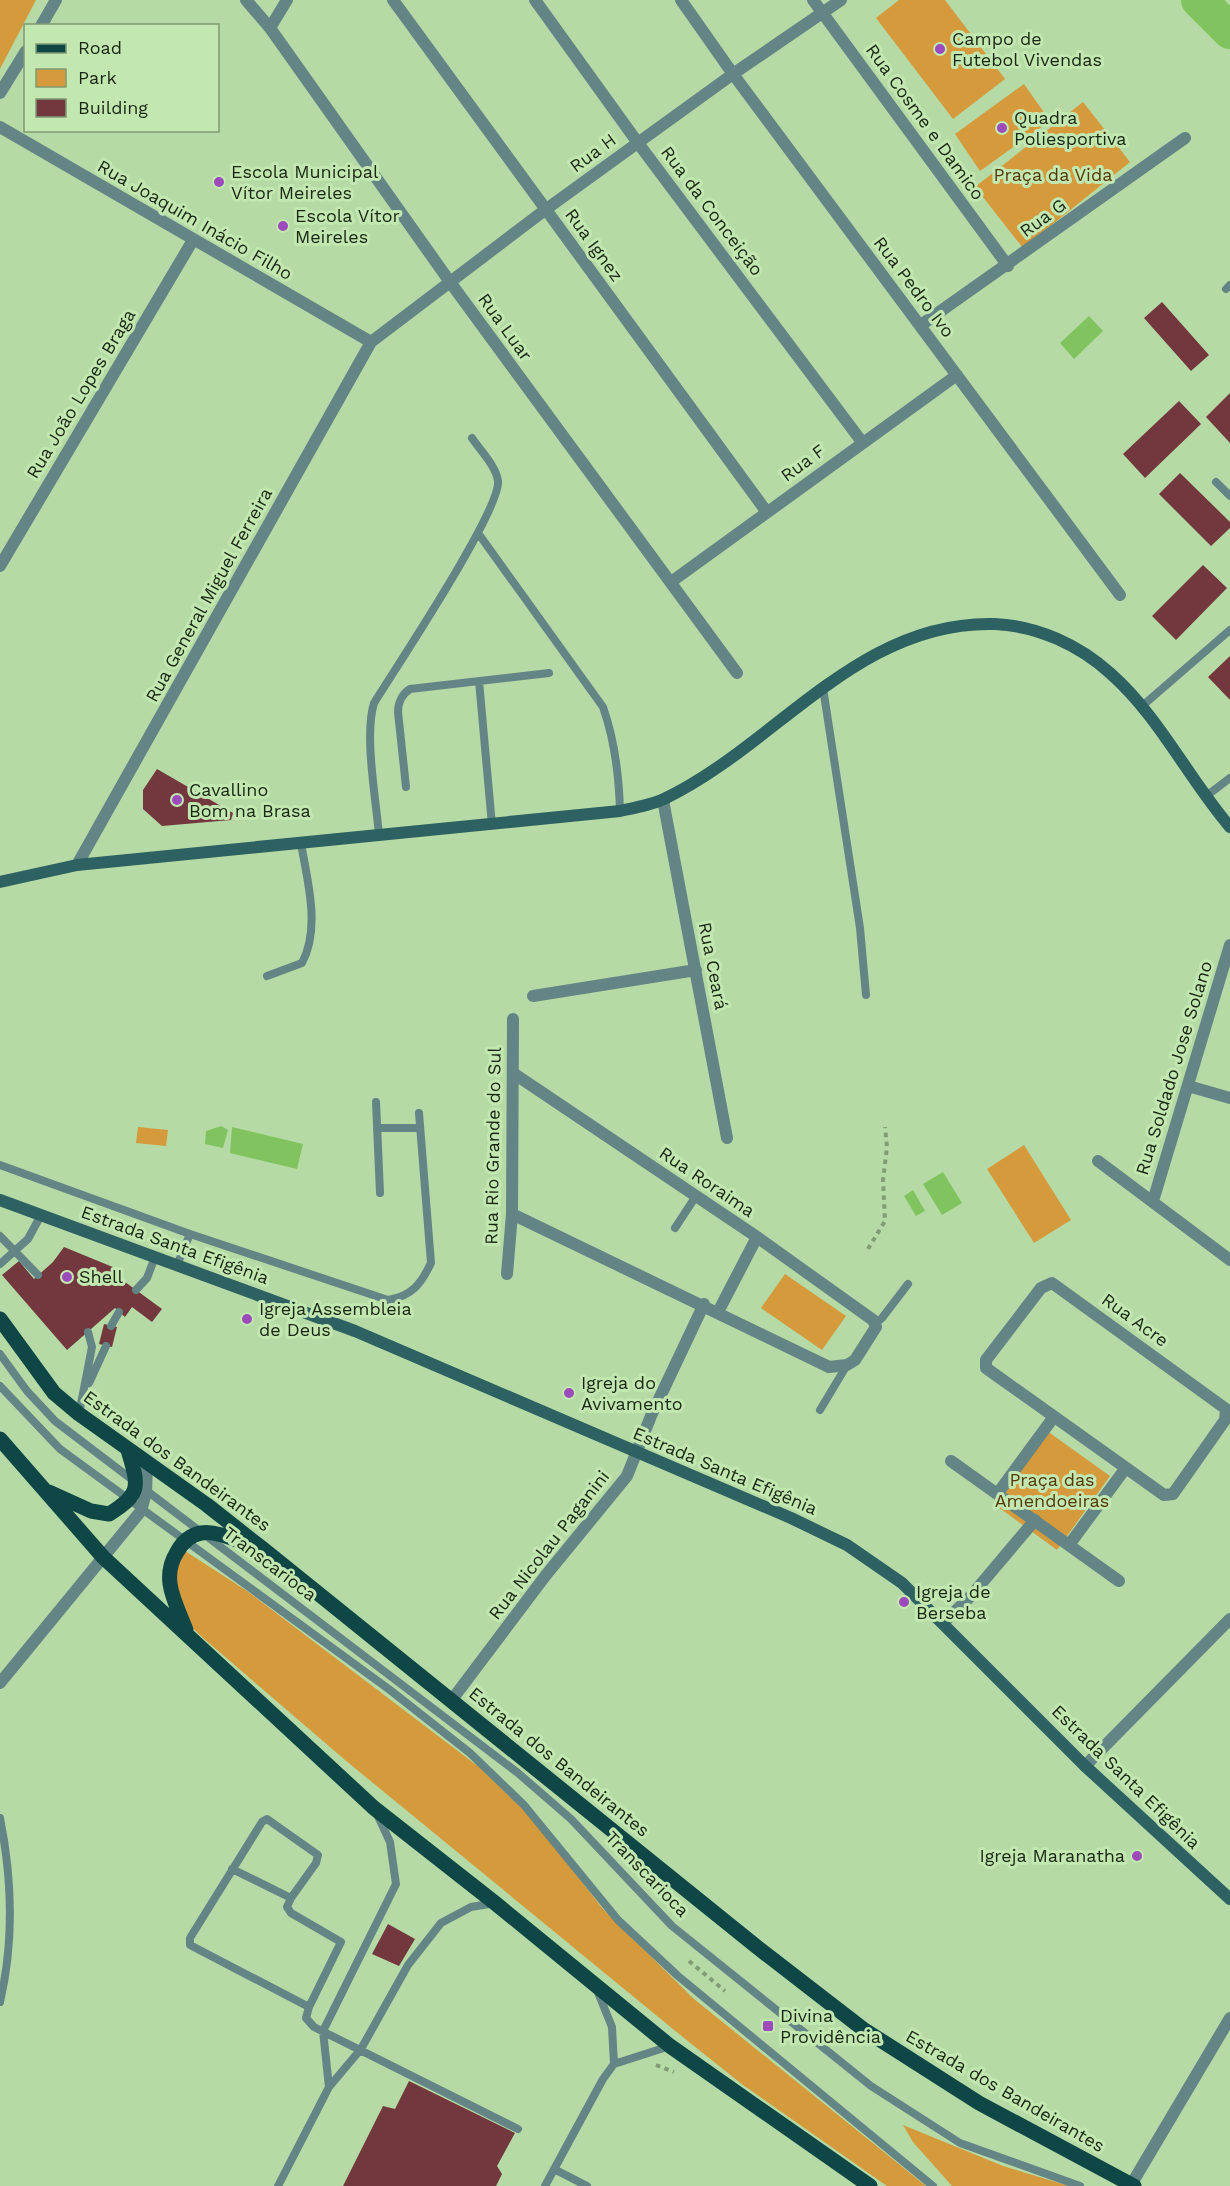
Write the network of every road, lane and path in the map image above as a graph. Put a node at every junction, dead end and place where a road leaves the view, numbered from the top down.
1 (56, 0) edge
2 (246, 0) edge
3 (287, 0) edge
4 (393, 0) edge
5 (535, 0) edge
6 (681, 0) edge
7 (813, 0) edge
8 (842, 0) edge
9 (823, 13) junction
10 (42, 24) edge
11 (270, 28) junction
12 (24, 54) edge
13 (733, 74) junction
14 (0, 93) edge
15 (0, 128) edge
16 (1185, 138) dead end
17 (638, 143) junction
18 (545, 210) junction
19 (193, 240) junction
20 (1008, 266) junction
21 (450, 282) junction
22 (921, 326) junction
23 (371, 342) junction
24 (957, 375) junction
25 (472, 438) dead end
26 (862, 442) junction
27 (1216, 482) dead end
28 (1230, 496) edge
29 (766, 512) junction
30 (478, 533) junction
31 (0, 566) edge
32 (671, 582) junction
33 (1120, 595) dead end
34 (1230, 630) edge
35 (549, 673) dead end
36 (737, 673) dead end
37 (479, 681) junction
38 (823, 688) junction
39 (1141, 707) junction
40 (1230, 778) edge
41 (406, 787) dead end
42 (1205, 797) junction
43 (663, 800) junction
44 (620, 812) junction
45 (492, 825) junction
46 (1230, 827) edge
47 (379, 835) junction
48 (301, 843) junction
49 (77, 865) junction
50 (0, 882) edge
51 (1230, 945) edge
52 (696, 970) junction
53 (267, 976) dead end
54 (1226, 980) edge
55 (866, 995) dead end
56 (532, 996) dead end
57 (513, 1019) dead end
58 (513, 1073) junction
59 (1188, 1086) junction
60 (1230, 1098) edge
61 (376, 1102) dead end
62 (419, 1113) dead end
63 (885, 1127) dead end
64 (377, 1128) junction
65 (420, 1128) junction
66 (727, 1138) dead end
67 (1098, 1161) dead end
68 (0, 1165) edge
69 (380, 1193) dead end
70 (696, 1196) junction
71 (0, 1201) edge
72 (1153, 1201) junction
73 (512, 1214) junction
74 (41, 1215) junction
75 (675, 1228) dead end
76 (190, 1234) junction
77 (0, 1236) edge
78 (757, 1237) junction
79 (868, 1249) dead end
80 (15, 1251) junction
81 (155, 1257) junction
82 (1230, 1260) edge
83 (0, 1264) edge
84 (177, 1264) junction
85 (507, 1274) dead end
86 (38, 1275) dead end
87 (908, 1284) dead end
88 (136, 1290) dead end
89 (704, 1304) junction
90 (118, 1312) dead end
91 (718, 1312) junction
92 (0, 1319) edge
93 (875, 1325) junction
94 (111, 1326) dead end
95 (88, 1332) dead end
96 (105, 1346) dead end
97 (0, 1354) edge
98 (847, 1365) junction
99 (0, 1386) edge
100 (85, 1388) junction
101 (820, 1410) dead end
102 (79, 1414) junction
103 (1053, 1418) junction
104 (0, 1439) edge
105 (128, 1450) junction
106 (636, 1452) junction
107 (951, 1461) dead end
108 (147, 1464) junction
109 (1125, 1469) junction
110 (141, 1488) junction
111 (44, 1490) junction
112 (998, 1493) junction
113 (135, 1506) junction
114 (1035, 1520) junction
115 (202, 1533) junction
116 (183, 1542) junction
117 (1069, 1545) junction
118 (263, 1549) junction
119 (103, 1557) junction
120 (1119, 1581) dead end
121 (1230, 1619) edge
122 (943, 1623) junction
123 (188, 1634) junction
124 (0, 1683) edge
125 (451, 1701) junction
126 (1085, 1766) junction
127 (374, 1808) junction
128 (0, 1818) edge
129 (232, 1869) junction
130 (291, 1898) junction
131 (1230, 1899) edge
132 (495, 1903) junction
133 (689, 1961) dead end
134 (595, 1984) junction
135 (725, 1991) dead end
136 (0, 2002) edge
137 (309, 2007) junction
138 (1230, 2019) edge
139 (323, 2031) junction
140 (670, 2046) junction
141 (361, 2049) junction
142 (614, 2064) junction
143 (329, 2087) junction
144 (518, 2129) dead end
145 (554, 2169) junction
146 (1132, 2185) edge
147 (278, 2186) edge
148 (545, 2186) edge
149 (587, 2186) edge
150 (870, 2186) edge
151 (933, 2186) edge
152 (1080, 2186) edge

1 - 10 street
2 - 11 street, Rua Luar
3 - 11 street
4 - 18 street, Rua Ignez
5 - 17 street, Rua da Conceição
6 - 13 street, Rua Pedro Ivo
7 - 9 street, Rua Cosme e Damico
8 - 9 street, Rua H
9 - 13 street, Rua H
9 - 20 street, Rua Cosme e Damico
11 - 21 street, Rua Luar
12 - 14 street
13 - 17 street, Rua H
13 - 22 street, Rua Pedro Ivo
15 - 19 street, Rua Joaquim Inácio Filho
16 - 20 street, Rua G
17 - 18 street, Rua H
17 - 26 street, Rua da Conceição
18 - 21 street, Rua H
18 - 29 street, Rua Ignez
19 - 23 street, Rua Joaquim Inácio Filho
19 - 31 street, Rua João Lopes Braga
20 - 22 street, Rua G
21 - 23 street, Rua H
21 - 32 street, Rua Luar
22 - 24 street, Rua Pedro Ivo
23 - 49 street, Rua General Miguel Ferreira
24 - 26 street, Rua F
24 - 33 street, Rua Pedro Ivo
25 - 30 lane
26 - 29 street, Rua F
27 - 28 lane
29 - 32 street, Rua F
30 - 44 lane
30 - 47 lane
32 - 36 street, Rua Luar
34 - 39 lane
35 - 37 lane
37 - 41 lane
37 - 45 lane
38 - 39 street
38 - 43 street
38 - 55 lane
39 - 42 street
40 - 42 lane
42 - 46 street
43 - 44 street
43 - 52 street, Rua Ceará
44 - 45 street
45 - 47 street
47 - 48 street
48 - 49 street
48 - 53 lane
49 - 50 street
51 - 54 street, Rua Soldado Jose Solano
52 - 56 street
52 - 66 street, Rua Ceará
54 - 59 street, Rua Soldado Jose Solano
57 - 58 street, Rua Rio Grande do Sul
58 - 70 street, Rua Roraima
58 - 73 street, Rua Rio Grande do Sul
59 - 60 street
59 - 72 street, Rua Soldado Jose Solano
61 - 64 lane
62 - 65 lane
63 - 79 path
64 - 65 lane
64 - 69 lane
65 - 76 lane
67 - 72 street
68 - 76 lane
70 - 75 lane
70 - 78 street, Rua Roraima
71 - 74 street, Estrada Santa Efigênia
72 - 82 street
73 - 85 street, Rua Rio Grande do Sul
73 - 89 street
74 - 80 lane
74 - 81 street, Estrada Santa Efigênia
76 - 84 lane
77 - 80 lane
78 - 91 street
78 - 93 street, Rua Roraima
80 - 83 lane
80 - 86 lane
81 - 84 street, Estrada Santa Efigênia
81 - 88 lane
84 - 106 street, Estrada Santa Efigênia
87 - 93 lane
89 - 91 street
89 - 106 street, Rua Nicolau Paganini
90 - 94 lane
91 - 98 street
92 - 102 main road, Estrada dos Bandeirantes
93 - 98 street
95 - 100 lane
96 - 100 lane
97 - 110 lane, Transcarioca
98 - 101 lane
99 - 113 lane, Transcarioca
100 - 102 lane
102 - 105 main road, Estrada dos Bandeirantes
103 - 109 street, Rua Acre
103 - 109 street, Rua Acre
103 - 112 street
104 - 111 main road
105 - 108 main road, Estrada dos Bandeirantes
105 - 110 main road
106 - 122 street, Estrada Santa Efigênia
106 - 125 street, Rua Nicolau Paganini
107 - 112 street
108 - 110 street
108 - 118 main road, Estrada dos Bandeirantes
109 - 117 street
110 - 113 main road
110 - 115 lane, Transcarioca
111 - 113 main road
111 - 119 main road
112 - 114 street
113 - 116 lane, Transcarioca
113 - 119 street
114 - 117 street
114 - 122 street
115 - 116 main road
115 - 118 main road
115 - 152 lane, Transcarioca
116 - 123 main road
116 - 151 lane, Transcarioca
117 - 120 street
118 - 125 main road, Estrada dos Bandeirantes
119 - 123 main road
119 - 124 street
121 - 126 street
122 - 126 street, Estrada Santa Efigênia
123 - 127 main road
125 - 146 main road, Estrada dos Bandeirantes
126 - 131 street, Estrada Santa Efigênia
127 - 132 main road
127 - 139 lane
128 - 136 lane
129 - 130 lane
129 - 130 lane
129 - 137 lane
130 - 137 lane
132 - 134 main road
132 - 141 lane
133 - 135 path
134 - 140 main road
134 - 142 lane
137 - 139 lane
138 - 146 street
139 - 141 lane
139 - 143 lane
140 - 142 lane
140 - 150 main road
141 - 143 lane
141 - 144 lane
142 - 145 lane
143 - 147 lane
145 - 148 lane
145 - 149 lane

